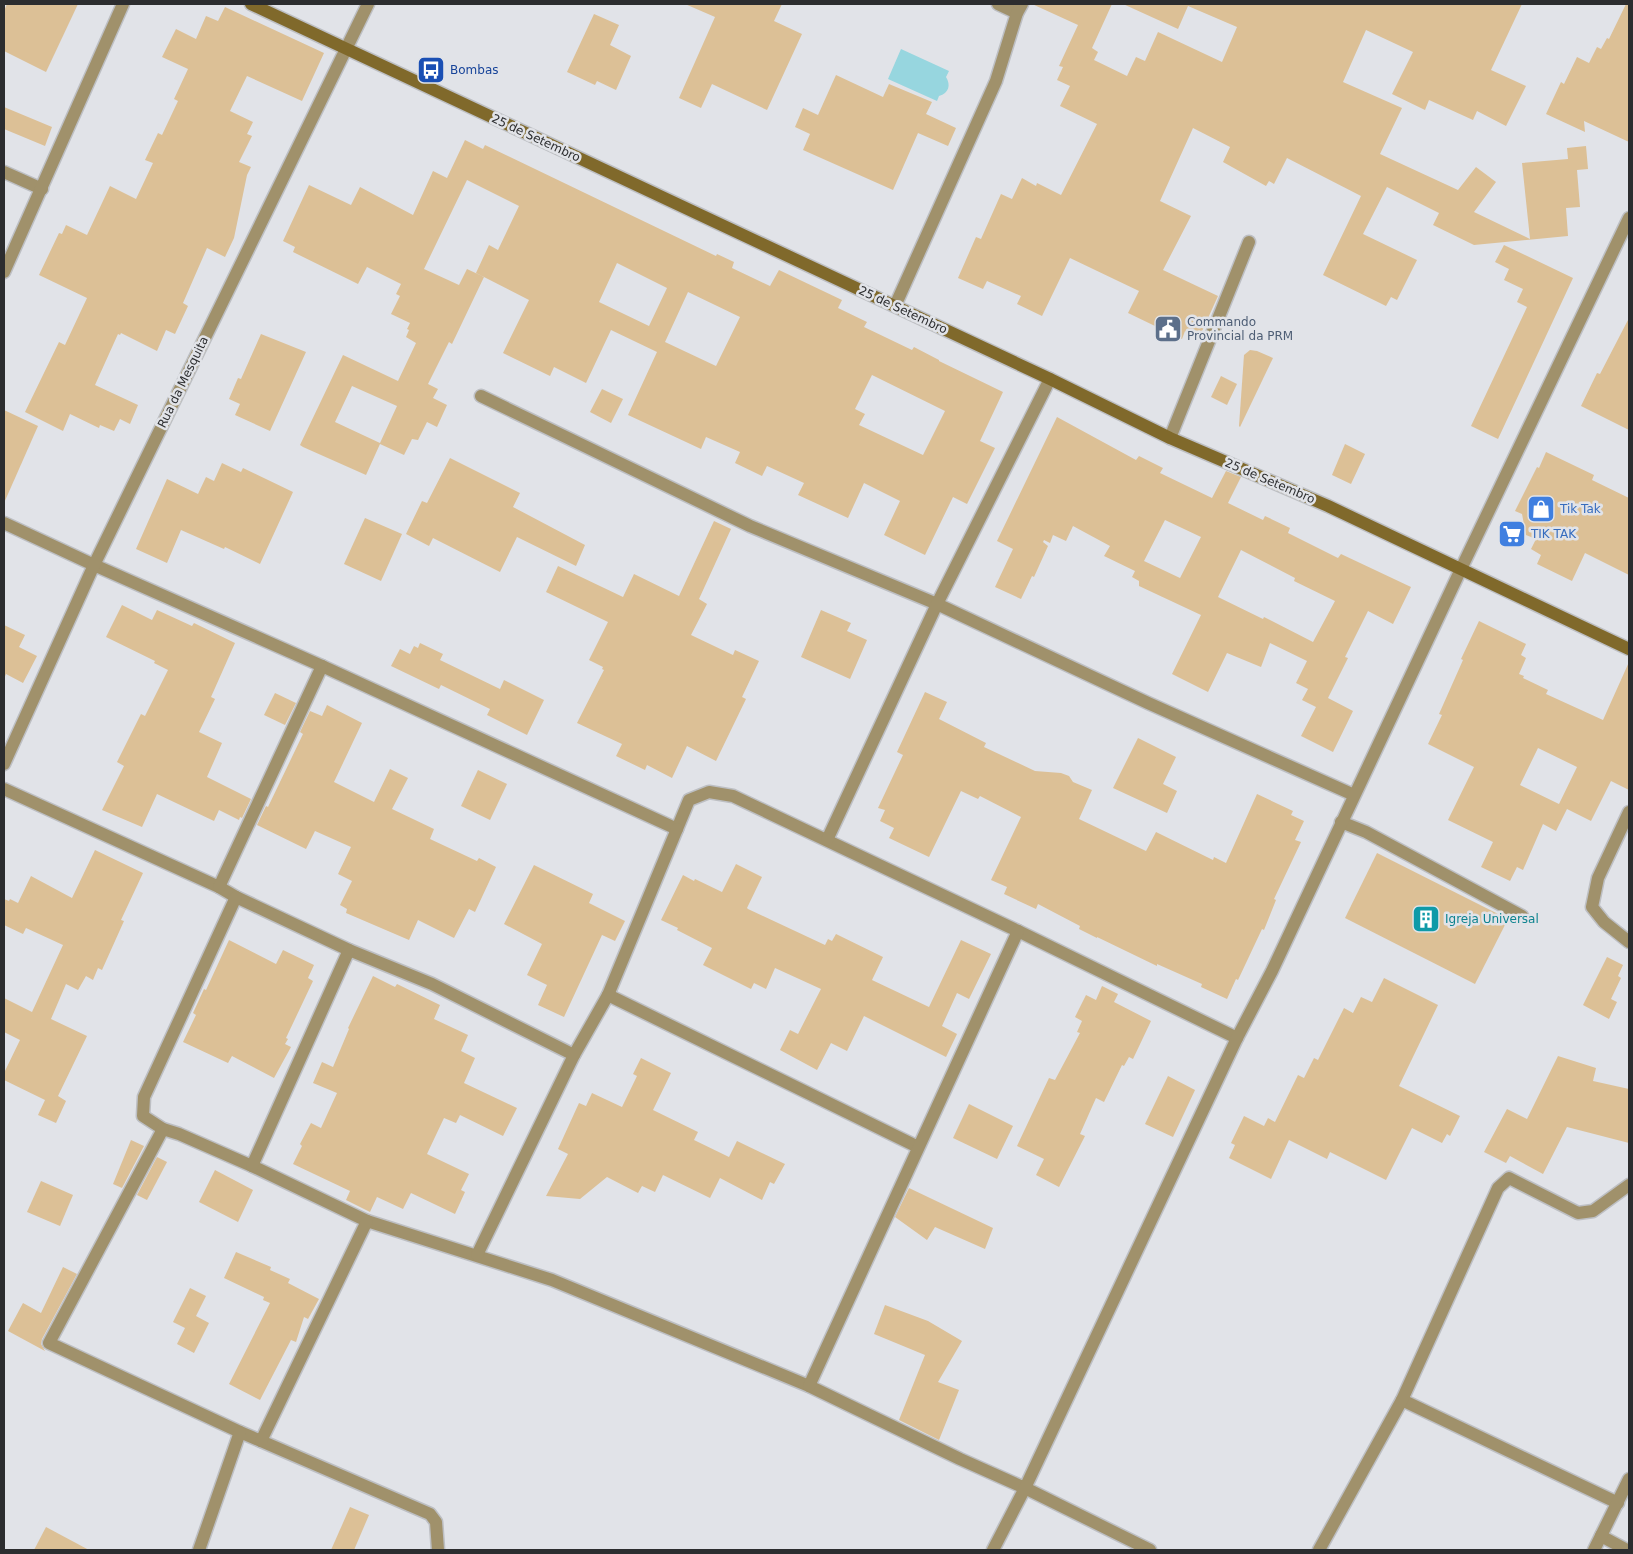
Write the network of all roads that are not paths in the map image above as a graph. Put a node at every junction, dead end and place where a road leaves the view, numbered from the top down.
1 (123, 4) edge
2 (251, 4) edge
3 (368, 4) edge
4 (998, 4) edge
5 (1020, 8) edge
6 (346, 49) junction
7 (4, 172) edge
8 (42, 189) junction
9 (1629, 218) edge
10 (1249, 242) dead end
11 (4, 272) edge
12 (895, 306) junction
13 (1050, 379) junction
14 (481, 396) dead end
15 (1170, 438) junction
16 (4, 523) edge
17 (94, 565) junction
18 (1461, 568) junction
19 (937, 604) junction
20 (1629, 648) edge
21 (322, 666) junction
22 (4, 764) edge
23 (4, 789) edge
24 (1354, 795) junction
25 (1629, 812) edge
26 (1341, 822) junction
27 (677, 829) junction
28 (827, 840) junction
29 (220, 887) junction
30 (236, 897) junction
31 (1522, 916) dead end
32 (1018, 931) junction
33 (1629, 942) edge
34 (349, 950) junction
35 (608, 995) junction
36 (1237, 1038) junction
37 (574, 1055) junction
38 (163, 1129) junction
39 (918, 1147) junction
40 (252, 1166) junction
41 (1629, 1185) edge
42 (367, 1221) junction
43 (477, 1255) junction
44 (809, 1386) junction
45 (1402, 1400) junction
46 (240, 1432) junction
47 (261, 1441) junction
48 (1629, 1479) edge
49 (1025, 1488) junction
50 (1618, 1502) junction
51 (1601, 1536) junction
52 (199, 1550) edge
53 (438, 1550) edge
54 (992, 1550) edge
55 (1150, 1550) edge
56 (1319, 1550) edge
57 (1594, 1550) edge
58 (1627, 1550) edge

1 - 8 street
2 - 6 street, 25 de Setembro
3 - 6 street, Rua da Mesquita
4 - 5 street
5 - 12 street
6 - 12 street, 25 de Setembro
6 - 17 street, Rua da Mesquita
7 - 8 street
8 - 11 street
9 - 18 street
10 - 15 street
12 - 13 street, 25 de Setembro
13 - 15 street, 25 de Setembro
13 - 19 street
14 - 19 street
15 - 18 street, 25 de Setembro
16 - 17 street
17 - 21 street
17 - 22 street, Rua da Mesquita
18 - 20 street, 25 de Setembro
18 - 24 street
19 - 24 street
19 - 28 street
21 - 27 street
21 - 29 street
23 - 29 street
24 - 26 street
25 - 33 street
26 - 31 street
26 - 36 street
27 - 28 street
27 - 35 street
28 - 32 street
29 - 30 street
30 - 34 street
30 - 38 street
32 - 36 street
32 - 39 street
34 - 37 street
34 - 40 street
35 - 37 street
35 - 39 street
36 - 49 street
37 - 43 street
38 - 40 street
38 - 46 street
39 - 44 street
40 - 42 street
41 - 45 street
42 - 43 street
42 - 47 street
43 - 44 street
44 - 49 street
45 - 50 street
45 - 56 street
46 - 47 street
46 - 52 street
47 - 53 street
48 - 50 street
49 - 54 street
49 - 55 street
50 - 51 street
51 - 57 street
51 - 58 street

